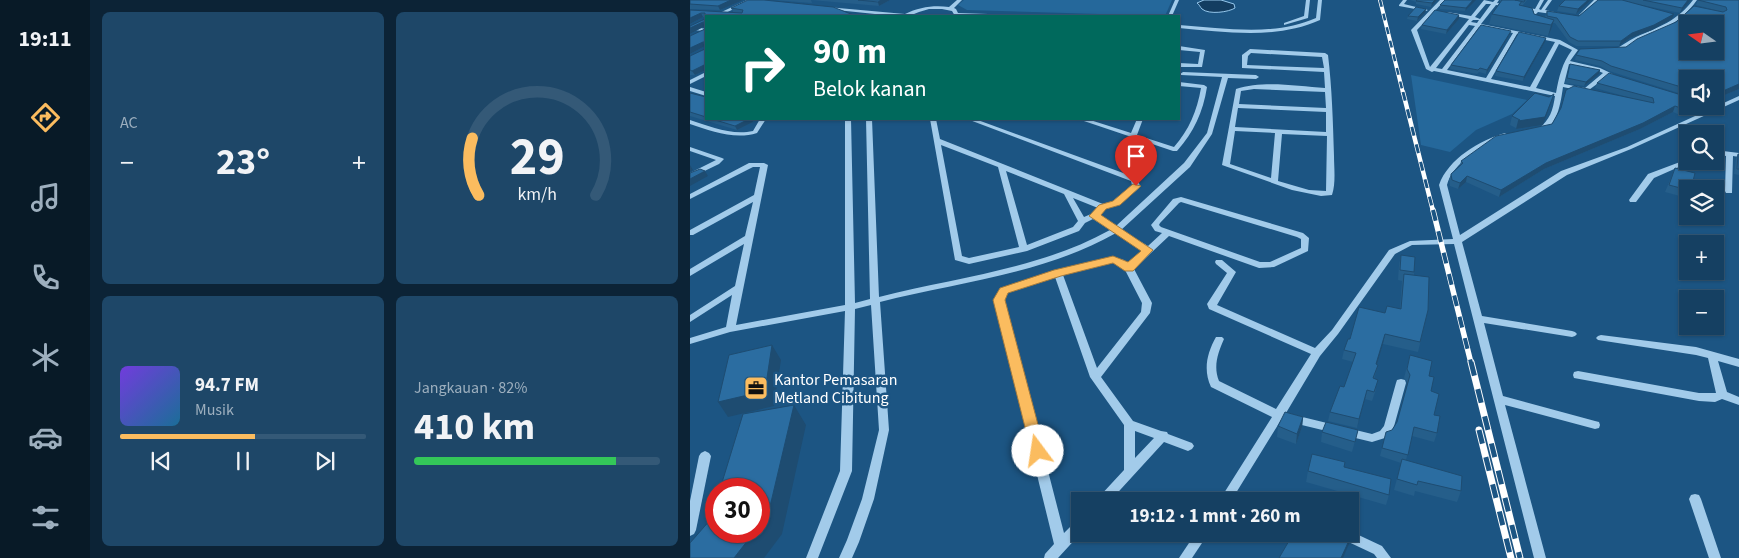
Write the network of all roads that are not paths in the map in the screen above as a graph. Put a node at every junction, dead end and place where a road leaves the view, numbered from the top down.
1 (752, 0) edge
2 (830, 0) edge
3 (947, 0) edge
4 (960, 0) edge
5 (1177, 0) edge
6 (1308, 0) edge
7 (1320, 0) edge
8 (1405, 0) edge
9 (1443, 0) edge
10 (1542, 0) edge
11 (1550, 0) edge
12 (1597, 0) edge
13 (1695, 0) edge
14 (761, 1) edge
15 (1486, 1) edge
16 (1496, 2) edge
17 (1690, 7) junction
18 (938, 8) junction
19 (950, 9) junction
20 (1698, 9) edge
21 (1433, 11) junction
22 (1539, 11) junction
23 (705, 12) edge
24 (718, 15) edge
25 (896, 15) edge
26 (908, 15) edge
27 (957, 15) edge
28 (1170, 15) edge
29 (1672, 15) edge
30 (1682, 15) edge
31 (1567, 16) edge
32 (1575, 17) edge
33 (1679, 17) edge
34 (1679, 18) edge
35 (1470, 20) junction
36 (1534, 21) edge
37 (1180, 22) edge
38 (1480, 22) junction
39 (698, 24) edge
40 (1180, 27) edge
41 (690, 28) edge
42 (705, 30) edge
43 (705, 30) edge
44 (1516, 32) junction
45 (698, 34) edge
46 (1558, 41) junction
47 (1180, 48) edge
48 (1610, 51) edge
49 (1567, 62) junction
50 (1180, 65) edge
51 (1186, 65) junction
52 (1257, 67) junction
53 (1327, 70) junction
54 (1432, 70) junction
55 (1443, 72) junction
56 (1183, 74) junction
57 (1606, 74) junction
58 (705, 75) edge
59 (1225, 76) junction
60 (1256, 77) junction
61 (1623, 79) edge
62 (693, 81) edge
63 (1487, 81) junction
64 (1180, 82) edge
65 (1180, 84) edge
66 (1560, 85) junction
67 (1255, 87) junction
68 (690, 89) edge
69 (1327, 90) junction
70 (1532, 90) junction
71 (1586, 90) junction
72 (1595, 93) edge
73 (705, 94) edge
74 (1559, 95) junction
75 (1739, 98) edge
76 (1724, 103) edge
77 (1235, 106) junction
78 (1329, 110) junction
79 (1697, 115) edge
80 (762, 120) edge
81 (848, 120) edge
82 (869, 120) edge
83 (933, 120) edge
84 (973, 120) edge
85 (1140, 120) edge
86 (1092, 121) edge
87 (690, 122) edge
88 (1232, 129) junction
89 (1279, 131) junction
90 (1534, 131) edge
91 (1514, 133) edge
92 (1329, 134) junction
93 (1133, 136) junction
94 (938, 140) junction
95 (690, 149) edge
96 (1724, 153) edge
97 (1730, 153) junction
98 (1739, 155) edge
99 (1679, 165) edge
100 (1001, 166) junction
101 (690, 176) edge
102 (1274, 181) junction
103 (1729, 191) dead end
104 (1067, 192) junction
105 (690, 197) edge
106 (756, 197) junction
107 (1633, 200) dead end
108 (1103, 207) junction
109 (1094, 216) junction
110 (1082, 221) junction
111 (1116, 230) junction
112 (690, 233) edge
113 (1167, 233) junction
114 (749, 237) junction
115 (1457, 241) junction
116 (1024, 249) junction
117 (1148, 250) junction
118 (1219, 262) dead end
119 (1129, 268) junction
120 (690, 272) edge
121 (1058, 273) junction
122 (739, 287) junction
123 (876, 301) junction
124 (850, 308) junction
125 (690, 319) edge
126 (1478, 319) junction
127 (730, 329) junction
128 (1572, 334) dead end
129 (1601, 338) dead end
130 (1218, 339) dead end
131 (690, 341) edge
132 (1317, 353) junction
133 (1712, 356) junction
134 (1739, 363) edge
135 (1578, 375) dead end
136 (1095, 377) junction
137 (1401, 383) dead end
138 (1722, 395) junction
139 (1499, 399) junction
140 (1739, 401) edge
141 (1278, 415) junction
142 (1129, 424) junction
143 (1595, 425) dead end
144 (1163, 435) junction
145 (1188, 446) dead end
146 (705, 456) dead end
147 (1130, 472) junction
148 (1111, 492) edge
149 (1231, 492) edge
150 (1695, 498) dead end
151 (690, 530) edge
152 (1071, 535) edge
153 (1359, 541) edge
154 (1196, 542) edge
155 (1062, 545) junction
156 (812, 558) edge
157 (845, 558) edge
158 (1050, 558) edge
159 (1185, 558) edge
160 (1385, 558) edge
161 (1540, 558) edge
162 (1716, 558) edge

1 - 14 street
1 - 24 street
2 - 25 street
3 - 18 street
4 - 19 street
5 - 28 street
6 - 37 street
7 - 40 street
8 - 21 street
9 - 21 street
10 - 22 street
11 - 22 street
12 - 32 street
13 - 17 street
15 - 16 street
15 - 35 street
16 - 22 street
16 - 38 street
17 - 20 street
17 - 30 street
18 - 19 street
18 - 26 street
19 - 27 street
21 - 35 street
21 - 54 street
22 - 31 street
22 - 36 street
23 - 24 street
29 - 33 street
34 - 48 street
35 - 38 street
35 - 54 street
38 - 44 street
38 - 55 street
39 - 41 street
41 - 42 street
43 - 45 street
44 - 46 street
44 - 63 street
46 - 49 street
46 - 70 street
47 - 51 street
49 - 57 street
49 - 66 street
50 - 51 street
51 - 56 street
52 - 53 street
52 - 53 street
52 - 60 street
53 - 69 street
54 - 55 street
55 - 63 street
56 - 59 street
56 - 64 street
57 - 61 street
57 - 71 street
58 - 62 street
59 - 60 street
59 - 111 street
60 - 67 street
63 - 70 street
65 - 93 street
66 - 71 street
66 - 74 street
67 - 69 street
67 - 77 street
68 - 73 street
69 - 78 street
70 - 74 street
71 - 72 street
74 - 90 street
75 - 76 street
77 - 78 street
77 - 88 street
78 - 92 street
79 - 115 street
80 - 87 street
81 - 124 street
82 - 123 street
83 - 94 street
84 - 108 street
85 - 93 street
86 - 93 street
88 - 89 street
88 - 102 street
89 - 92 street
89 - 102 street
91 - 115 street
92 - 102 street
94 - 100 street
94 - 116 street
95 - 101 street
96 - 97 street
97 - 98 street
97 - 103 street
99 - 107 street
100 - 104 street
100 - 116 street
104 - 108 street
104 - 110 street
105 - 106 street
106 - 112 street
106 - 114 street
108 - 109 street
109 - 110 street
109 - 111 street
110 - 116 street
111 - 117 street
111 - 123 street
113 - 113 street
113 - 117 street
114 - 120 street
114 - 122 street
115 - 126 street
115 - 132 street
117 - 119 street
118 - 132 street
119 - 121 street
119 - 136 street
121 - 136 street
121 - 155 street
122 - 125 street
122 - 127 street
123 - 124 street
123 - 157 street
124 - 127 street
124 - 156 street
126 - 128 street
126 - 139 street
127 - 131 street
129 - 133 street
130 - 141 street
132 - 141 street
133 - 134 street
133 - 138 street
135 - 138 street
136 - 142 street
137 - 141 street
138 - 140 street
139 - 143 street
139 - 161 street
141 - 149 street
142 - 144 street
142 - 147 street
144 - 145 street
144 - 147 street
146 - 151 street
147 - 148 street
150 - 162 street
152 - 155 street
153 - 160 street
154 - 159 street
155 - 158 street

